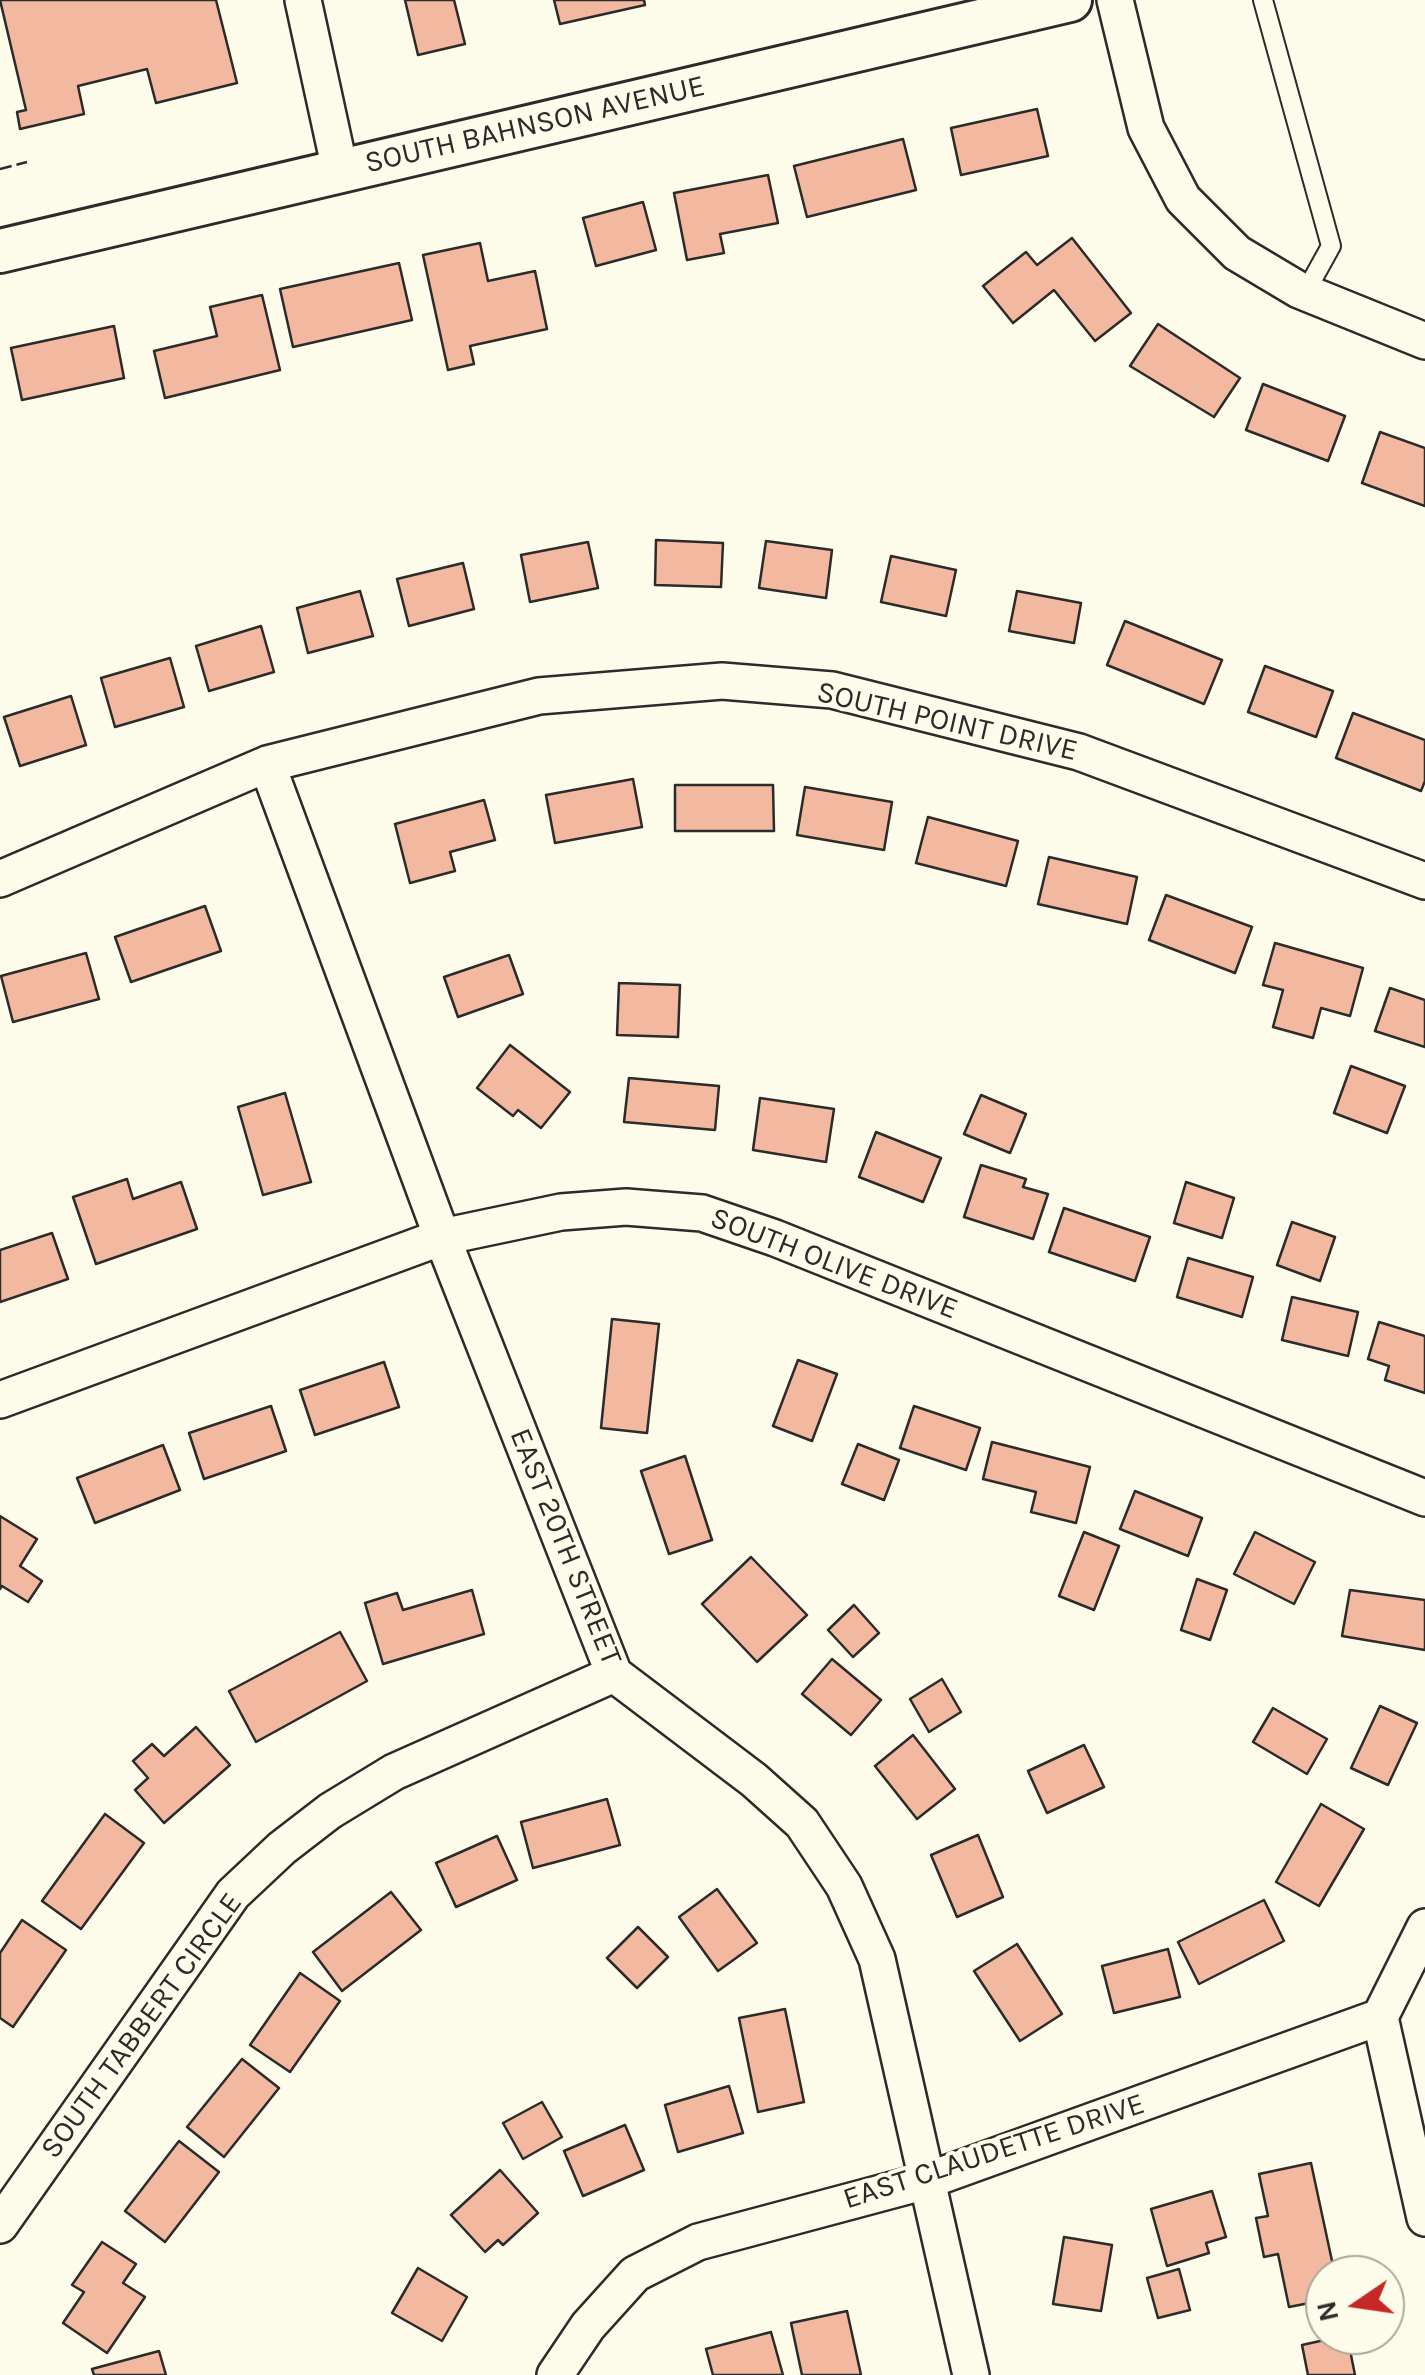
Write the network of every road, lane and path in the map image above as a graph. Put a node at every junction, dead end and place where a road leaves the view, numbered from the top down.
1 (303, 0) edge
2 (1070, 0) edge
3 (1115, 0) edge
4 (1264, 0) edge
5 (340, 170) junction
6 (0, 250) edge
7 (1305, 293) junction
8 (1425, 340) edge
9 (267, 764) junction
10 (0, 879) edge
11 (1425, 882) edge
12 (442, 1237) junction
13 (0, 1400) edge
14 (1425, 1498) edge
15 (614, 1674) junction
16 (1425, 1927) edge
17 (1380, 2017) junction
18 (926, 2181) junction
19 (1425, 2218) edge
20 (0, 2225) edge
21 (555, 2375) edge
22 (971, 2375) edge

1 - 5 street
2 - 5 street, SOUTH BAHNSON AVENUE
3 - 7 street
4 - 7 lane
5 - 6 street, SOUTH BAHNSON AVENUE
7 - 8 street
9 - 10 street, SOUTH POINT DRIVE
9 - 11 street, SOUTH POINT DRIVE
9 - 12 street, EAST 20TH STREET
12 - 13 street, SOUTH OLIVE DRIVE
12 - 14 street, SOUTH OLIVE DRIVE
12 - 15 street, EAST 20TH STREET
15 - 18 street, EAST 20TH STREET
15 - 20 street, SOUTH TABBERT CIRCLE
16 - 17 street
17 - 18 street, EAST CLAUDETTE DRIVE
17 - 19 street
18 - 21 street, EAST CLAUDETTE DRIVE
18 - 22 street, EAST 20TH STREET

